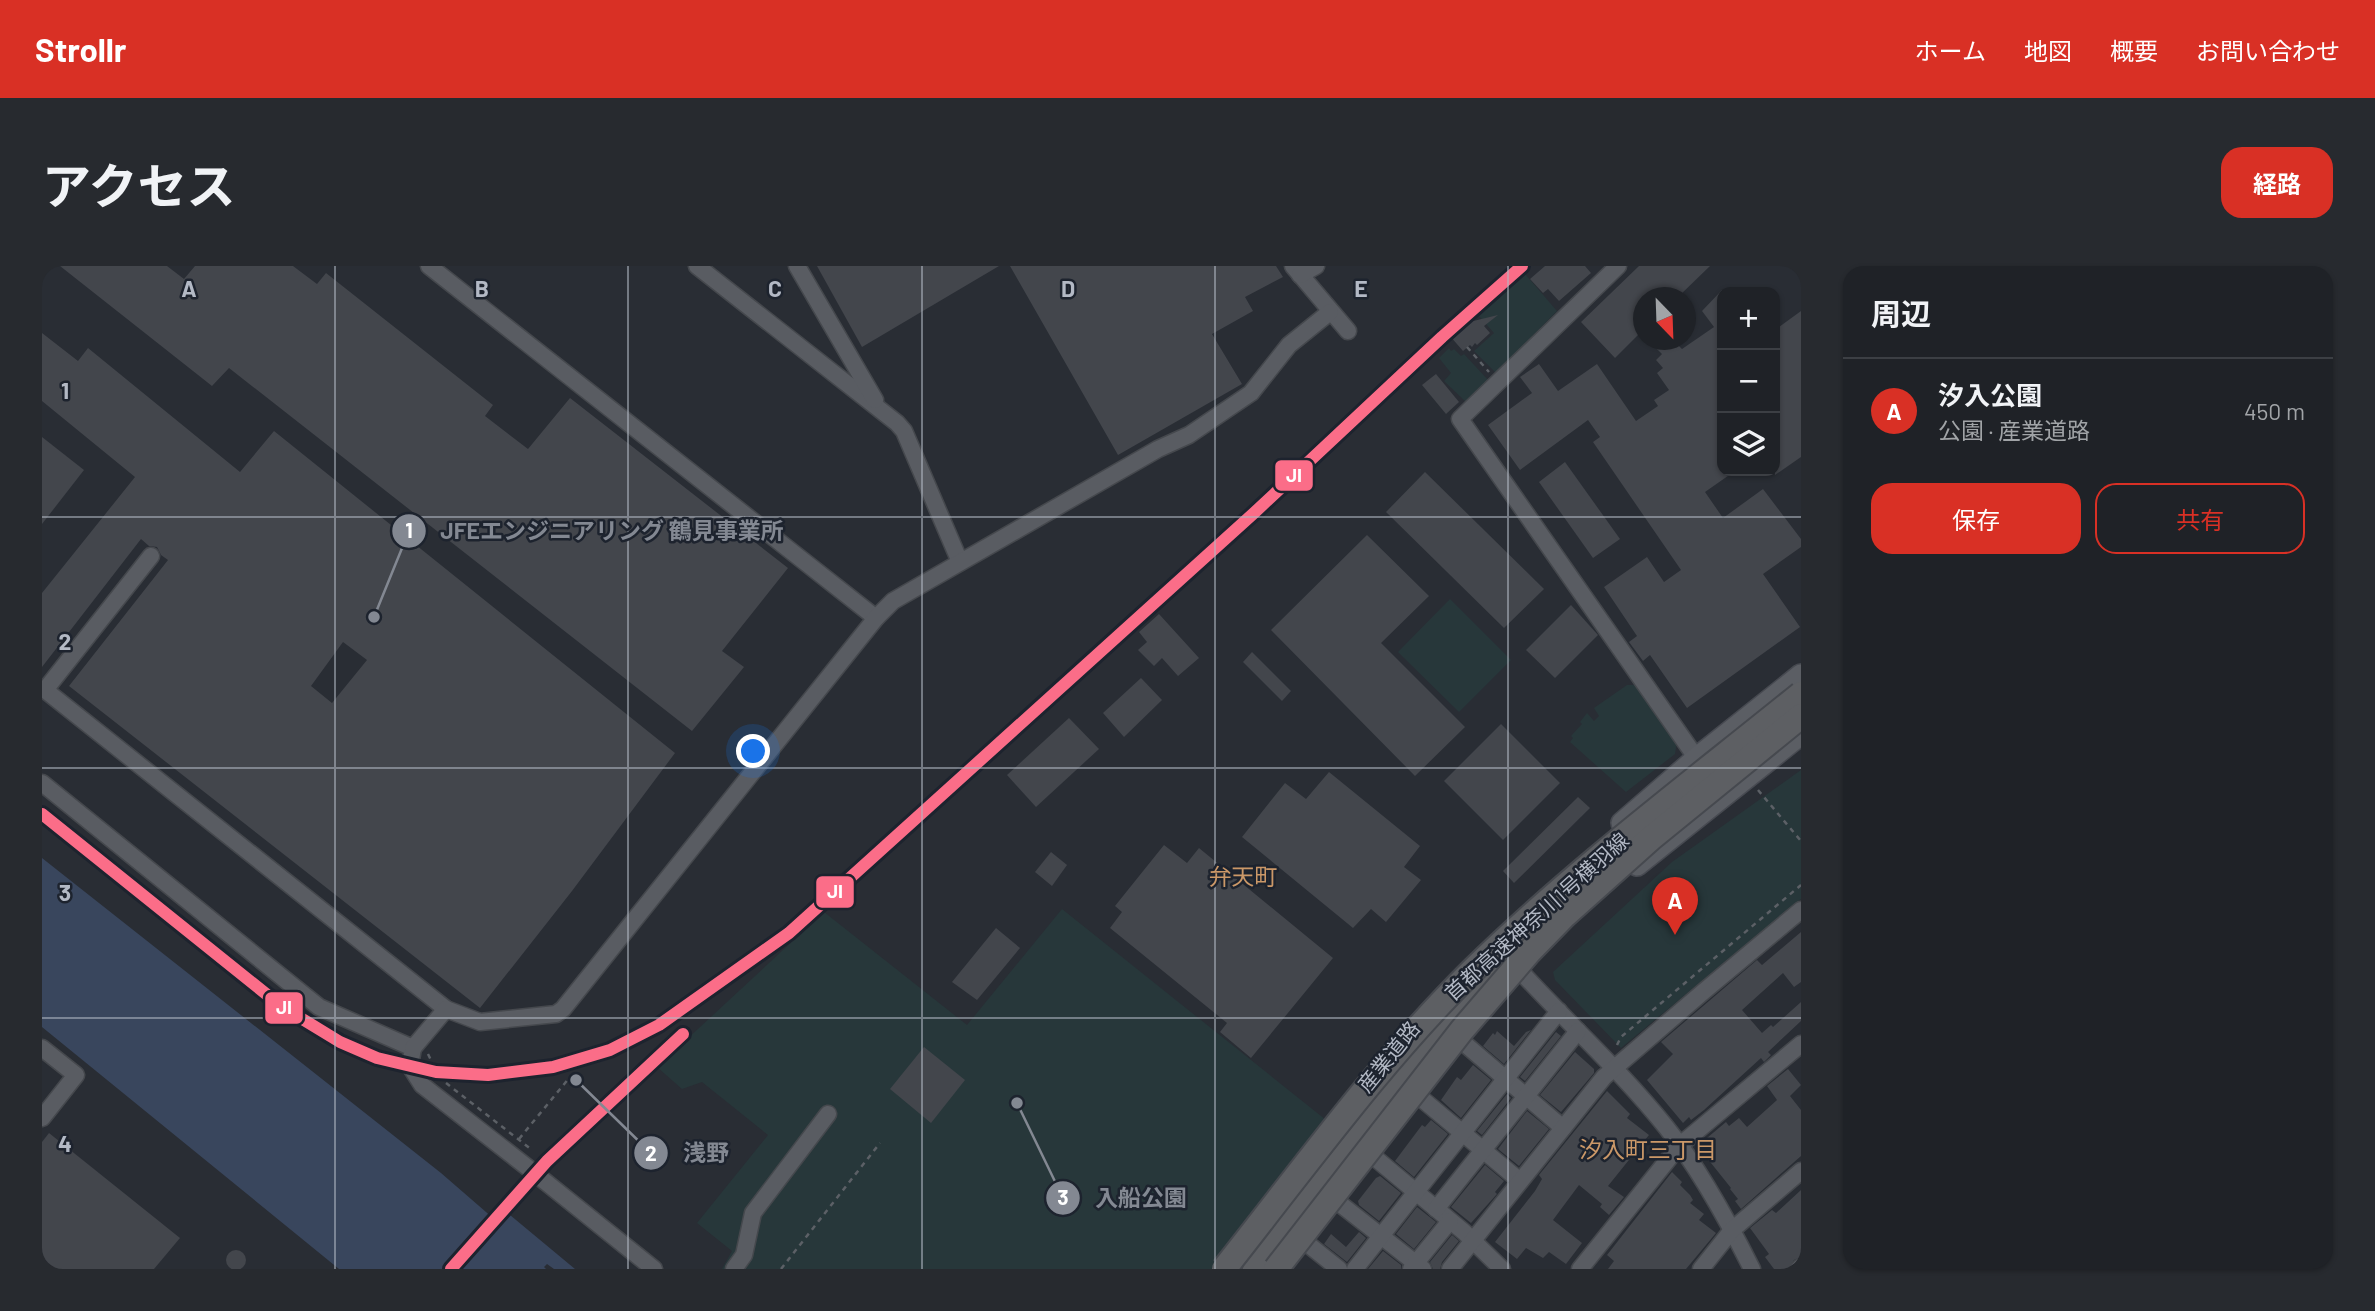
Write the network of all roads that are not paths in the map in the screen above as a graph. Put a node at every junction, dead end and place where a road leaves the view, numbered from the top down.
1 (429, 266) edge
2 (697, 266) edge
3 (797, 266) edge
4 (1316, 266) edge
5 (1619, 266) edge
6 (1297, 270) edge
7 (1330, 312) junction
8 (1348, 331) dead end
9 (880, 408) junction
10 (151, 556) dead end
11 (960, 562) junction
12 (876, 618) junction
13 (1801, 675) edge
14 (1801, 694) edge
15 (1801, 716) edge
16 (1801, 734) edge
17 (1697, 758) junction
18 (42, 783) edge
19 (1723, 797) junction
20 (1590, 902) junction
21 (1801, 910) edge
22 (1522, 973) junction
23 (446, 1009) junction
24 (1559, 1011) junction
25 (1578, 1031) junction
26 (1405, 1038) junction
27 (1465, 1044) junction
28 (1801, 1044) edge
29 (42, 1048) edge
30 (413, 1048) junction
31 (1615, 1069) junction
32 (1506, 1080) junction
33 (1526, 1097) junction
34 (1422, 1099) junction
35 (828, 1114) dead end
36 (42, 1118) edge
37 (1563, 1128) junction
38 (1462, 1135) junction
39 (1679, 1146) junction
40 (1482, 1151) junction
41 (1374, 1157) junction
42 (1801, 1171) edge
43 (1520, 1181) junction
44 (1417, 1193) junction
45 (1339, 1203) junction
46 (1436, 1209) junction
47 (1450, 1221) junction
48 (1732, 1230) junction
49 (1381, 1237) junction
50 (1474, 1241) junction
51 (1308, 1245) junction
52 (1256, 1266) edge
53 (1416, 1267) edge
54 (654, 1269) edge
55 (734, 1269) edge
56 (1223, 1269) edge
57 (1290, 1269) edge
58 (1339, 1269) edge
59 (1355, 1269) edge
60 (1450, 1269) edge
61 (1502, 1269) edge
62 (1580, 1269) edge
63 (1701, 1269) edge
64 (1752, 1269) edge

1 - 12 street
2 - 9 street
3 - 9 street
4 - 6 street
5 - 17 street
6 - 7 street
7 - 8 street
7 - 11 street
9 - 11 street
10 - 23 street
11 - 12 street
12 - 23 street
13 - 17 main road, 産業道路
14 - 56 highway, 首都高速神奈川1号横羽線, bridge
15 - 52 highway, 首都高速神奈川1号横羽線, bridge
16 - 19 main road
17 - 19 street
17 - 26 main road, 産業道路
18 - 30 street
19 - 20 main road
20 - 22 main road
20 - 52 highway
21 - 31 street
22 - 24 street
22 - 27 main road
23 - 30 street
24 - 25 street
24 - 32 street
25 - 31 street
25 - 33 street
26 - 52 highway
26 - 56 main road, 産業道路
27 - 32 street
27 - 34 main road
28 - 39 street
29 - 36 street
30 - 54 street
31 - 37 street
31 - 39 street
32 - 33 street
32 - 38 street
33 - 37 street
33 - 40 street
34 - 38 street
34 - 41 main road
35 - 55 street
37 - 43 street
38 - 40 street
38 - 44 street
39 - 48 street
39 - 62 street
40 - 43 street
40 - 46 street
41 - 44 street
41 - 45 main road
42 - 48 street
43 - 50 street
44 - 46 street
44 - 49 street
45 - 49 street
45 - 51 main road
46 - 47 street
47 - 50 street
47 - 53 street
48 - 63 street
48 - 64 street
49 - 53 street
49 - 59 street
50 - 60 street
50 - 61 street
51 - 57 main road
51 - 58 street

